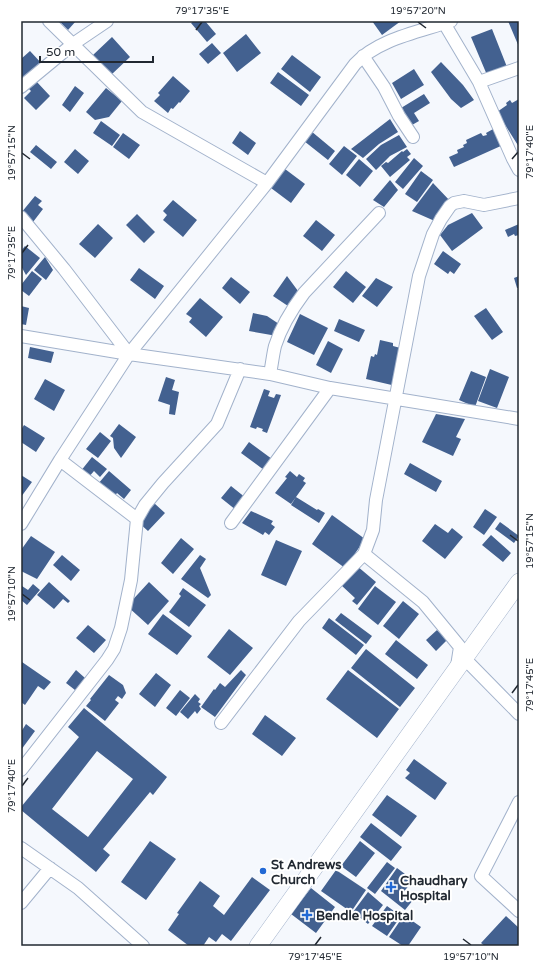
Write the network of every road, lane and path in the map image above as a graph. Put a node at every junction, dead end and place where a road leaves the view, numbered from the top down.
1 (49, 21) edge
2 (107, 21) edge
3 (447, 22) edge
4 (73, 44) junction
5 (362, 56) junction
6 (519, 68) edge
7 (479, 82) junction
8 (21, 87) edge
9 (413, 138) dead end
10 (519, 170) edge
11 (267, 183) junction
12 (519, 198) edge
13 (379, 213) dead end
14 (21, 217) edge
15 (21, 336) edge
16 (128, 354) junction
17 (240, 369) junction
18 (270, 374) junction
19 (330, 388) junction
20 (395, 398) junction
21 (519, 419) edge
22 (60, 460) junction
23 (137, 519) junction
24 (231, 523) dead end
25 (21, 524) edge
26 (364, 554) junction
27 (519, 582) edge
28 (461, 663) junction
29 (519, 714) edge
30 (221, 723) dead end
31 (21, 770) edge
32 (519, 802) edge
33 (21, 848) edge
34 (50, 868) junction
35 (21, 903) edge
36 (519, 911) edge
37 (143, 946) edge
38 (258, 946) edge

1 - 4 street
2 - 4 street
3 - 5 street
3 - 7 street
4 - 8 street
4 - 11 street
5 - 9 street
5 - 11 street
6 - 7 street
7 - 10 street
11 - 16 street
12 - 20 street
13 - 18 street
14 - 16 street
15 - 16 street
16 - 17 street
16 - 22 street
17 - 18 street
17 - 23 street
18 - 19 street
19 - 20 street
19 - 24 street
20 - 21 street
20 - 26 street
22 - 23 street
22 - 25 street
23 - 31 street
26 - 28 street
26 - 30 street
27 - 28 main road
28 - 29 street
28 - 38 main road
32 - 36 street
33 - 34 street
34 - 35 street
34 - 37 street

